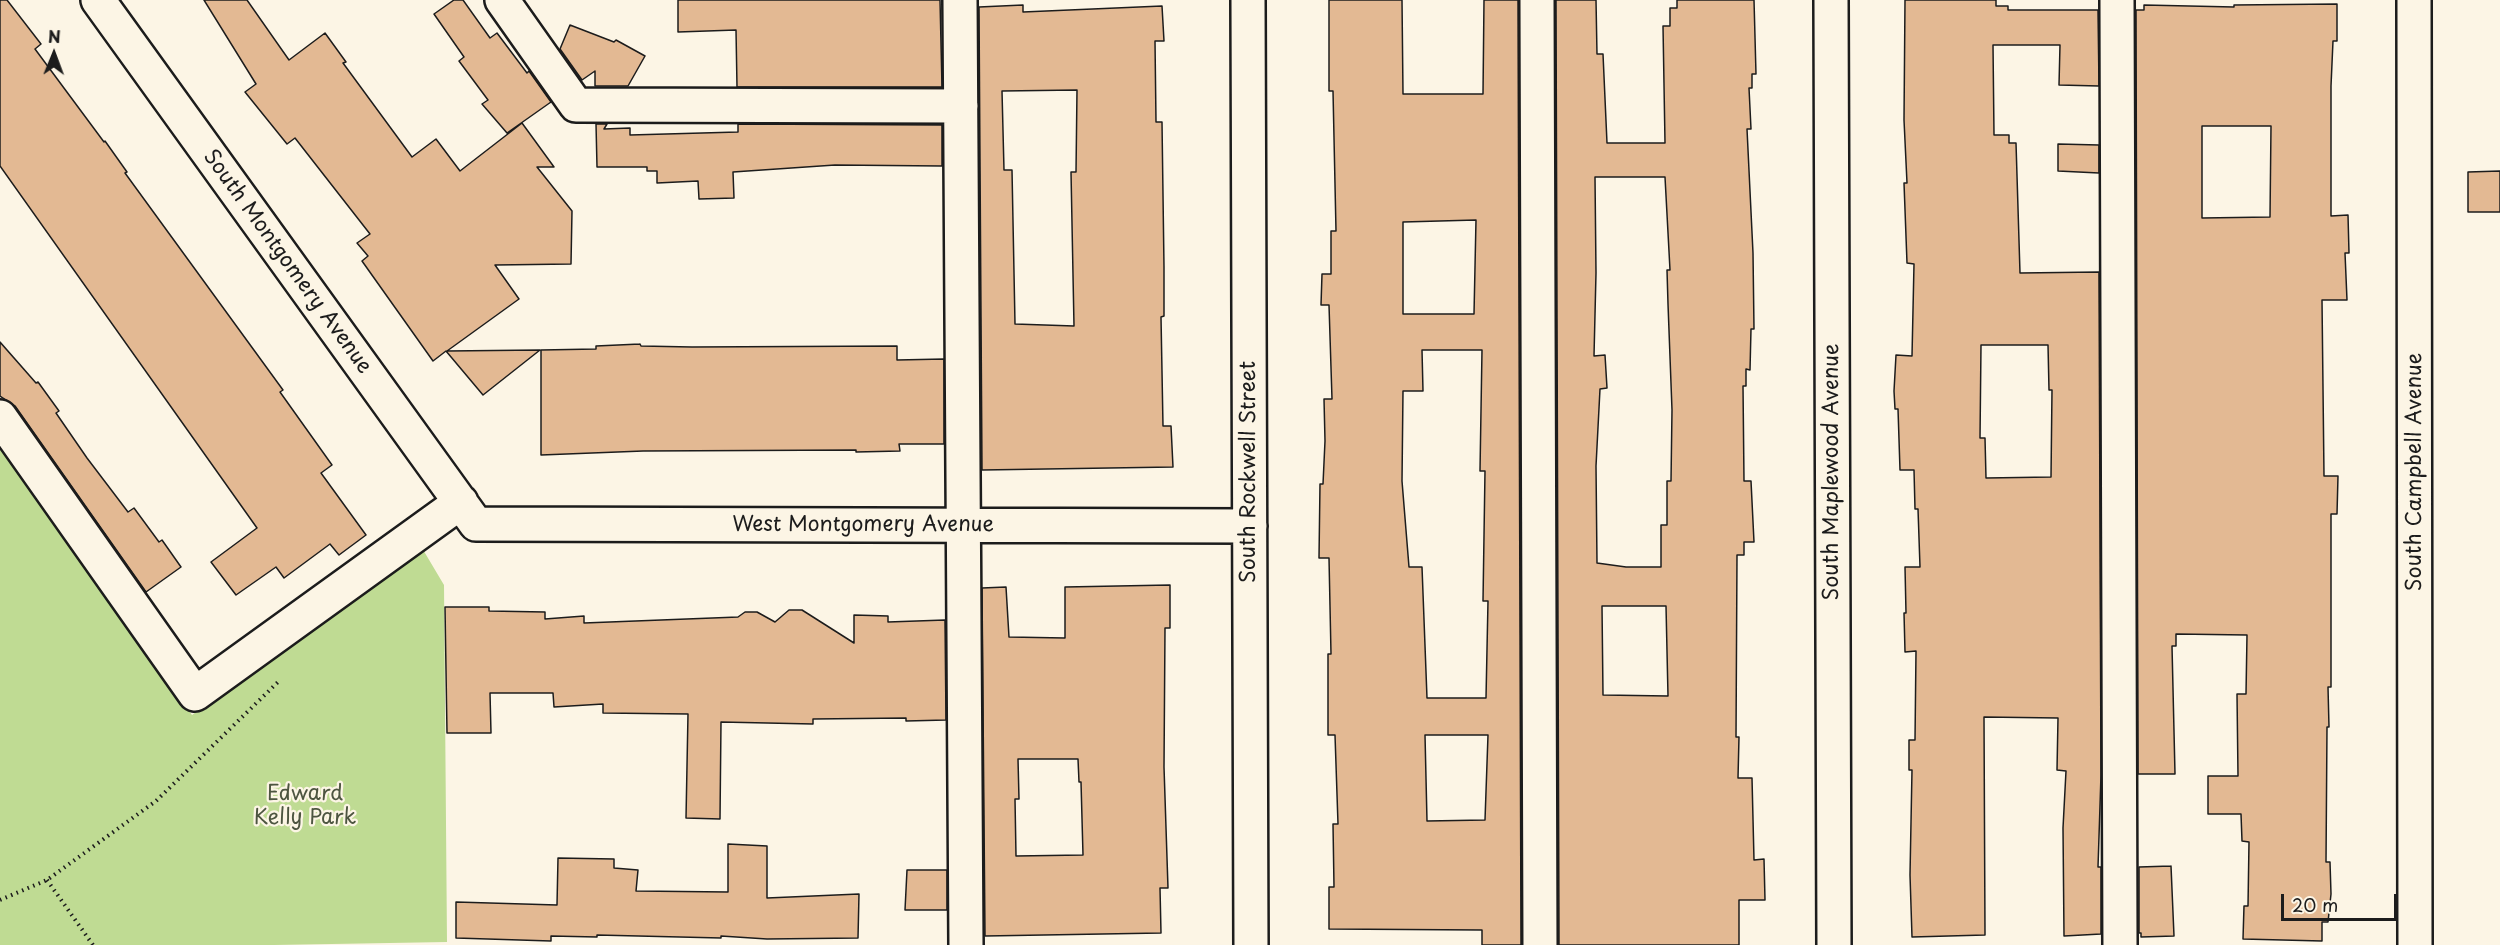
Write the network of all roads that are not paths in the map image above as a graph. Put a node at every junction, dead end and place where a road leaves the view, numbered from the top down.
1 (98, 0) edge
2 (502, 0) edge
3 (960, 0) edge
4 (1248, 0) edge
5 (1537, 0) edge
6 (1831, 0) edge
7 (2117, 0) edge
8 (2414, 0) edge
9 (961, 105) junction
10 (0, 417) edge
11 (468, 513) junction
12 (963, 525) junction
13 (1250, 526) junction
14 (966, 945) edge
15 (1251, 945) edge
16 (1540, 945) edge
17 (1834, 945) edge
18 (2120, 945) edge
19 (2415, 945) edge

1 - 11 street, South Montgomery Avenue
2 - 9 street
3 - 9 street
4 - 13 street, South Rockwell Street
5 - 16 street
6 - 17 street, South Maplewood Avenue
7 - 18 street
8 - 19 street, South Campbell Avenue
9 - 12 street
10 - 11 street
11 - 12 street, West Montgomery Avenue
12 - 13 street, West Montgomery Avenue
12 - 14 street
13 - 15 street, South Rockwell Street

